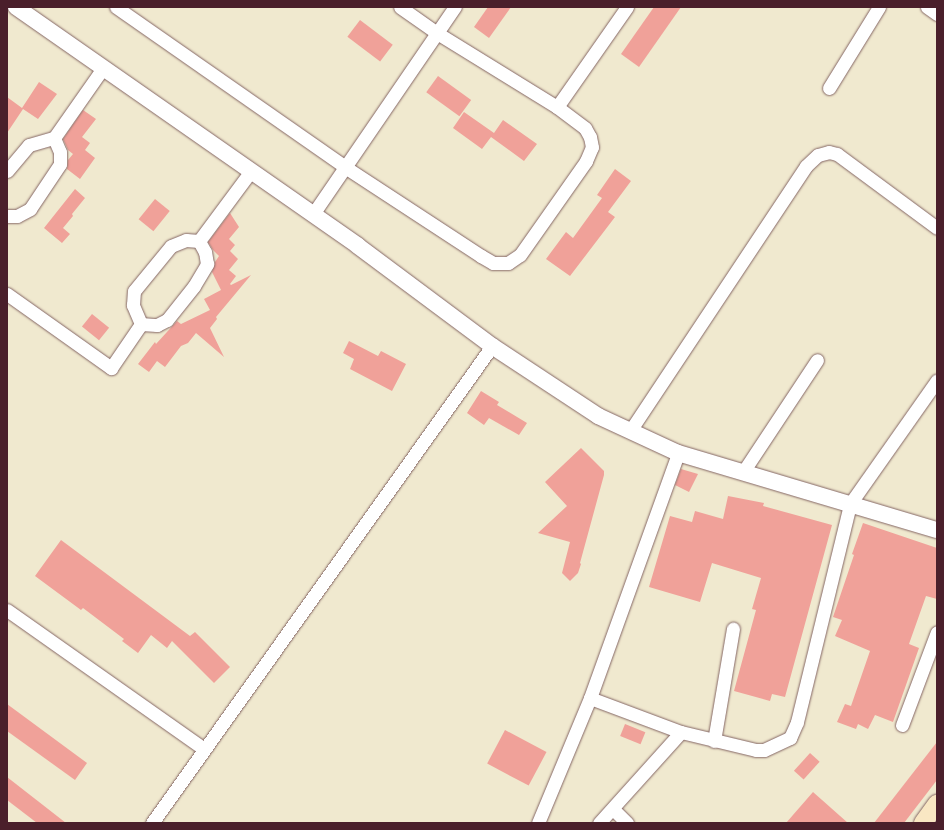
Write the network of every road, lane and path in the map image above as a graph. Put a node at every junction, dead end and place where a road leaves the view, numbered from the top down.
1 (16, 7) edge
2 (116, 7) edge
3 (400, 7) edge
4 (455, 7) edge
5 (627, 7) edge
6 (879, 7) edge
7 (927, 7) edge
8 (937, 14) edge
9 (438, 33) junction
10 (103, 68) junction
11 (828, 88) dead end
12 (557, 107) junction
13 (54, 138) junction
14 (345, 167) junction
15 (7, 171) edge
16 (251, 171) junction
17 (313, 214) junction
18 (7, 216) edge
19 (937, 228) edge
20 (199, 241) junction
21 (7, 294) edge
22 (141, 324) junction
23 (492, 346) junction
24 (817, 360) dead end
25 (937, 380) edge
26 (630, 431) junction
27 (678, 453) junction
28 (743, 472) junction
29 (850, 504) junction
30 (937, 530) edge
31 (7, 610) edge
32 (733, 629) dead end
33 (937, 632) edge
34 (590, 698) junction
35 (902, 725) dead end
36 (681, 732) junction
37 (714, 740) junction
38 (204, 749) junction
39 (937, 804) edge
40 (613, 809) junction
41 (152, 823) edge
42 (538, 823) edge
43 (599, 823) edge
44 (626, 823) edge
45 (923, 823) edge

1 - 10 street
2 - 14 street
3 - 9 street
4 - 9 street
5 - 12 street
6 - 11 street
7 - 8 street
9 - 12 street
9 - 14 street
10 - 13 street
10 - 16 street
12 - 14 street
13 - 15 street
13 - 18 street
14 - 17 street
16 - 17 street
16 - 20 street
17 - 23 street
19 - 26 street
20 - 22 street
20 - 22 street
21 - 22 street
23 - 26 street
23 - 38 street
24 - 28 street
25 - 29 street
26 - 27 street
27 - 28 street
27 - 34 street
28 - 29 street
29 - 30 street
29 - 37 street
31 - 38 street
32 - 37 street
33 - 35 street
34 - 36 street
34 - 42 street
36 - 37 street
36 - 40 street
38 - 41 street
39 - 45 main road
40 - 43 street
40 - 44 street

